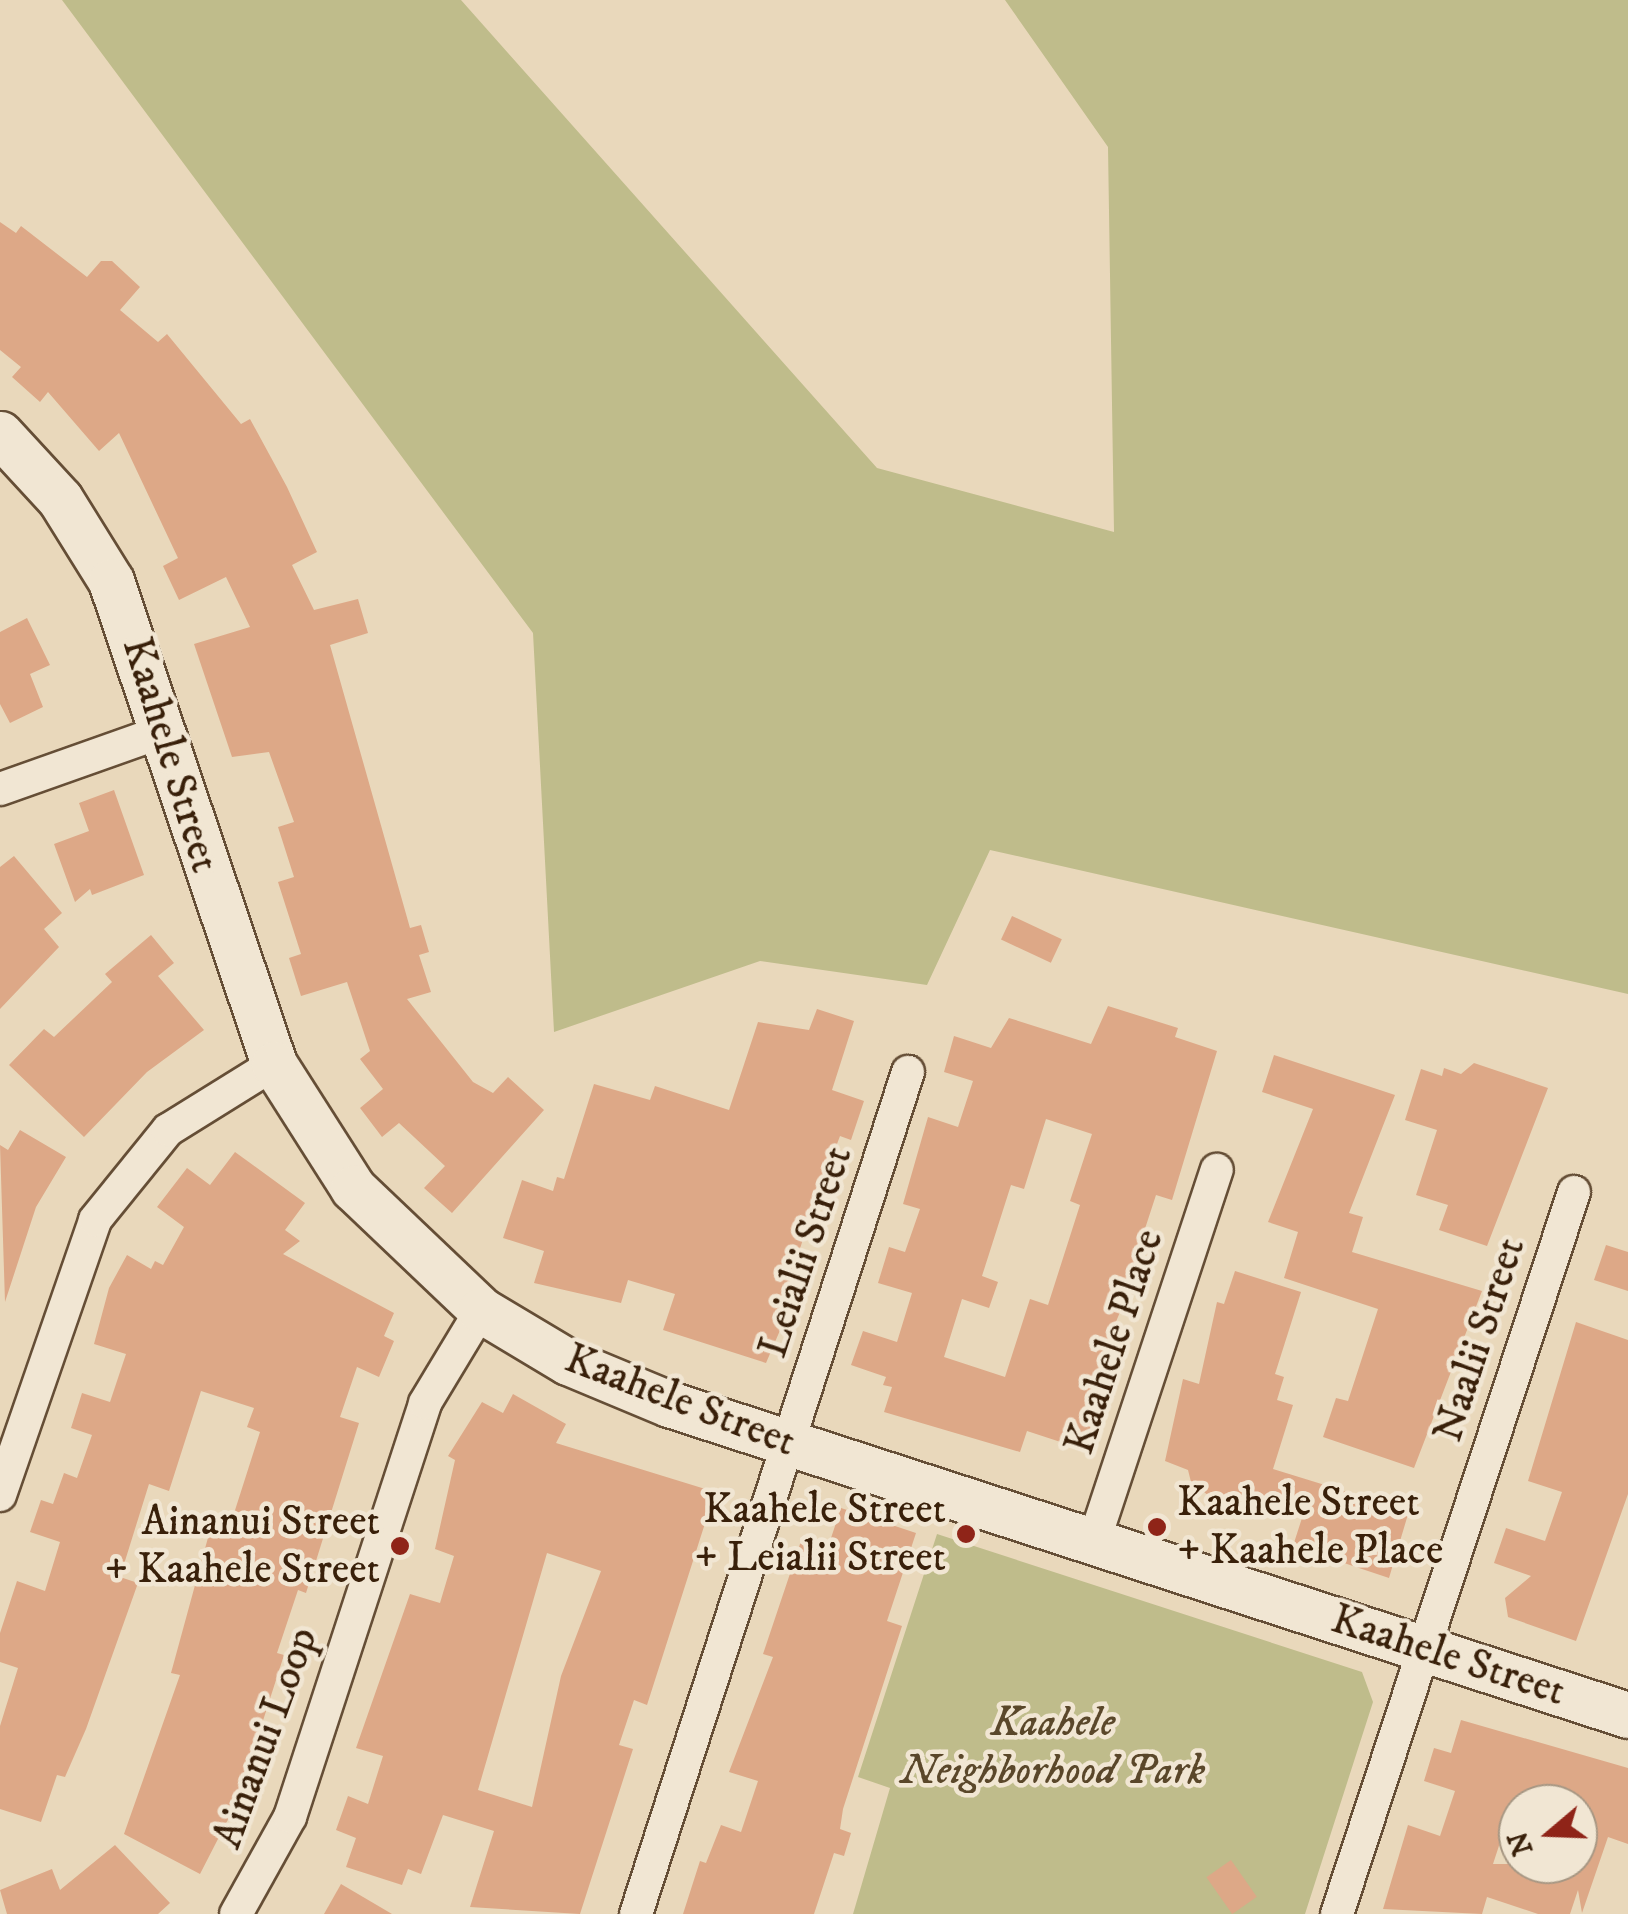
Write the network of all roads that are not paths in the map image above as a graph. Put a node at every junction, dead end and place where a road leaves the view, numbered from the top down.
1 (0, 434) edge
2 (164, 731) junction
3 (0, 789) edge
4 (274, 1064) junction
5 (908, 1072) dead end
6 (1217, 1170) dead end
7 (1574, 1192) dead end
8 (481, 1310) junction
9 (789, 1443) junction
10 (0, 1495) edge
11 (1094, 1541) junction
12 (1423, 1648) junction
13 (1628, 1716) edge
14 (236, 1914) edge
15 (636, 1914) edge
16 (1337, 1914) edge

1 - 2 street, Kaahele Street
2 - 3 street
2 - 4 street, Kaahele Street
4 - 8 street, Kaahele Street
4 - 10 street
5 - 9 street, Leialii Street
6 - 11 street, Kaahele Place
7 - 12 street, Naalii Street
8 - 9 street, Kaahele Street
8 - 14 street, Ainanui Loop
9 - 11 street, Kaahele Street
9 - 15 street, Leialii Street
11 - 12 street, Kaahele Street
12 - 13 street, Kaahele Street
12 - 16 street, Naalii Street

